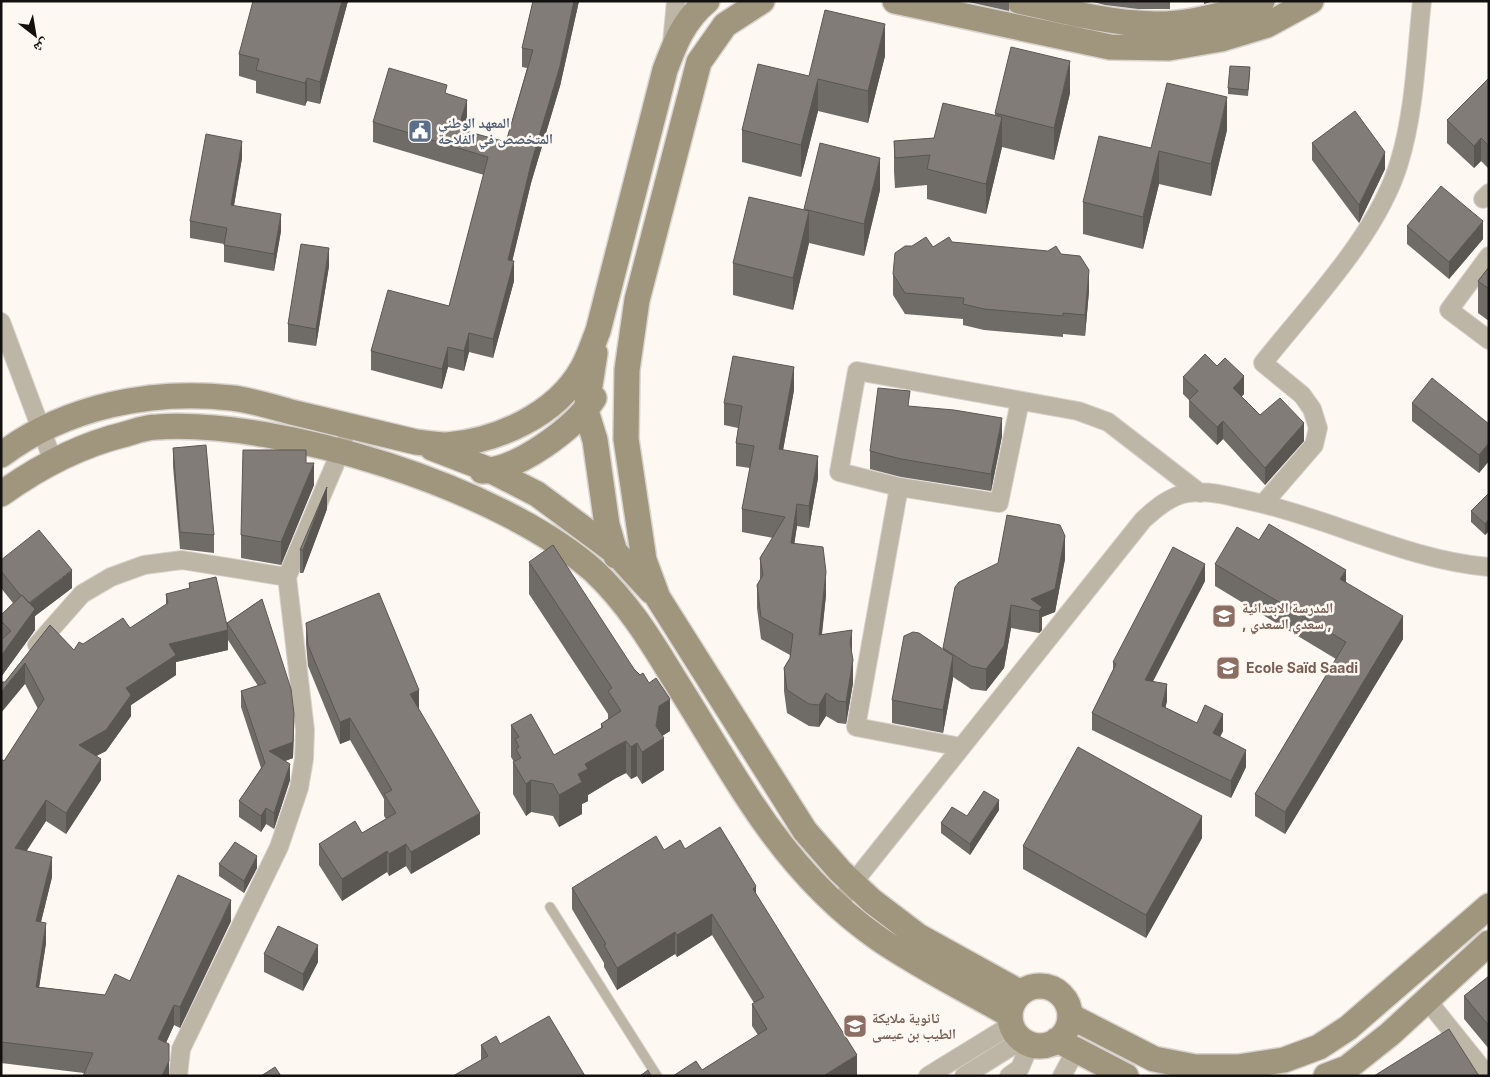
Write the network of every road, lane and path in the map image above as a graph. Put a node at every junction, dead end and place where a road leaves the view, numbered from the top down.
1 (676, 1) edge
2 (707, 1) edge
3 (738, 1) edge
4 (762, 1) edge
5 (895, 1) edge
6 (1018, 1) edge
7 (1262, 1) edge
8 (1311, 1) edge
9 (1422, 1) edge
10 (725, 25) junction
11 (671, 52) junction
12 (1489, 256) edge
13 (1, 322) edge
14 (598, 331) junction
15 (1489, 340) edge
16 (631, 342) junction
17 (1020, 401) junction
18 (586, 411) junction
19 (351, 426) junction
20 (42, 431) junction
21 (416, 442) junction
22 (340, 452) junction
23 (1, 455) edge
24 (53, 461) junction
25 (492, 471) junction
26 (412, 474) junction
27 (899, 487) junction
28 (1200, 493) junction
29 (1, 494) edge
30 (1263, 504) junction
31 (615, 552) junction
32 (1489, 568) edge
33 (287, 578) junction
34 (658, 598) junction
35 (632, 612) junction
36 (24, 662) edge
37 (961, 747) junction
38 (853, 883) junction
39 (1489, 906) edge
40 (550, 907) dead end
41 (838, 907) junction
42 (1489, 943) edge
43 (1021, 993) junction
44 (1427, 1000) junction
45 (1070, 1016) junction
46 (1018, 1031) junction
47 (1066, 1045) junction
48 (178, 1076) edge
49 (657, 1076) edge
50 (928, 1076) edge
51 (964, 1076) edge
52 (1010, 1076) edge
53 (1062, 1076) edge
54 (1126, 1076) edge
55 (1326, 1076) edge
56 (1488, 1076) edge

1 - 11 street
2 - 11 street
3 - 10 street
4 - 10 street
5 - 8 street
6 - 7 street
9 - 30 street
10 - 16 street
11 - 14 street
12 - 15 street
13 - 20 street
14 - 18 street
14 - 21 street
16 - 18 street
16 - 34 street
17 - 27 street
17 - 27 street
17 - 28 street
18 - 25 street
18 - 31 street
19 - 20 street
19 - 21 street
19 - 22 street
20 - 23 street
20 - 24 street
21 - 25 street
22 - 24 street
22 - 26 street
22 - 33 street
24 - 29 street
25 - 26 street
25 - 31 street
26 - 35 street
27 - 37 street
28 - 30 street
28 - 37 street
30 - 32 street
31 - 34 street
31 - 35 street
33 - 36 street
33 - 48 street
34 - 38 street
35 - 41 street
37 - 38 street
38 - 41 street
38 - 43 street
39 - 45 street
40 - 49 lane
41 - 46 street
42 - 44 street
43 - 45 street
43 - 46 street
44 - 55 street
44 - 56 street
45 - 47 street
46 - 47 street
46 - 50 street
46 - 51 street
46 - 52 street
47 - 53 street
47 - 54 street

